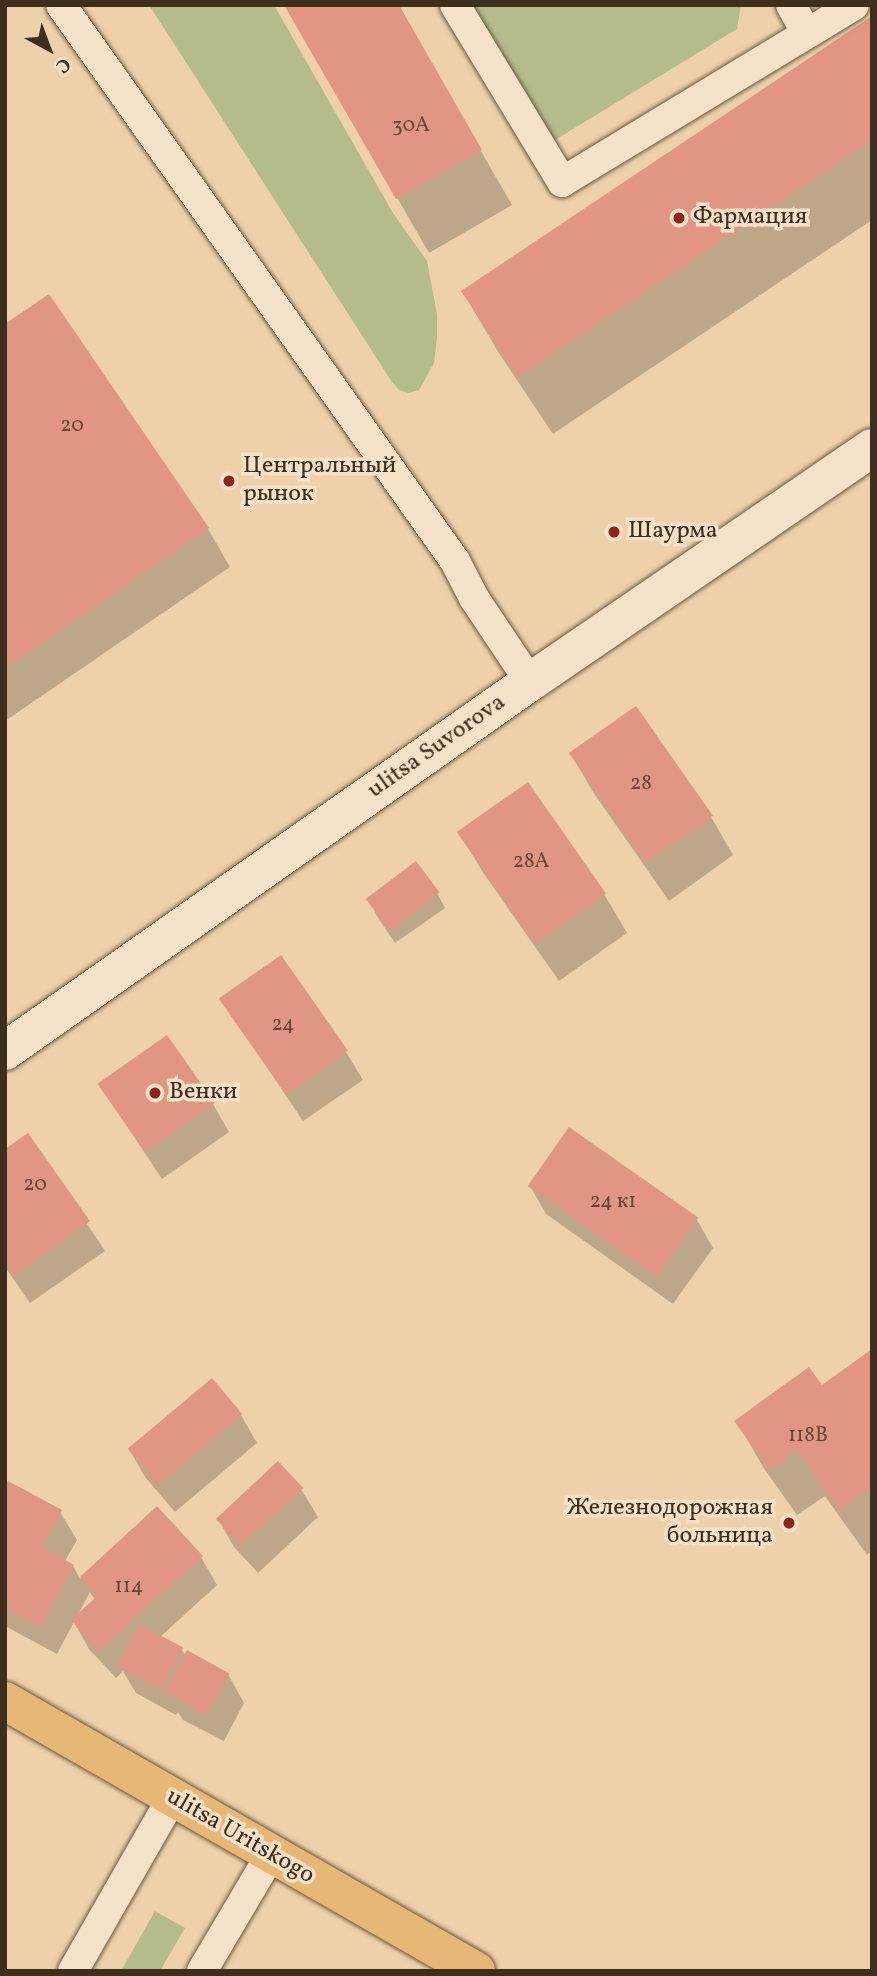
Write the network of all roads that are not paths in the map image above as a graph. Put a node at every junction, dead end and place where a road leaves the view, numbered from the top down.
1 (61, 5) edge
2 (455, 5) edge
3 (791, 5) edge
4 (854, 5) edge
5 (806, 32) junction
6 (872, 448) edge
7 (530, 682) junction
8 (5, 1051) edge
9 (5, 1701) edge
10 (172, 1798) junction
11 (270, 1856) junction
12 (73, 1971) edge
13 (202, 1971) edge
14 (476, 1971) edge

1 - 7 lane
2 - 5 lane
3 - 5 lane
4 - 5 lane
6 - 7 main road, ulitsa Suvorova
7 - 8 main road, ulitsa Suvorova
9 - 10 main road, ulitsa Uritskogo
10 - 11 main road, ulitsa Uritskogo
10 - 12 lane
11 - 13 lane
11 - 14 main road, ulitsa Uritskogo

